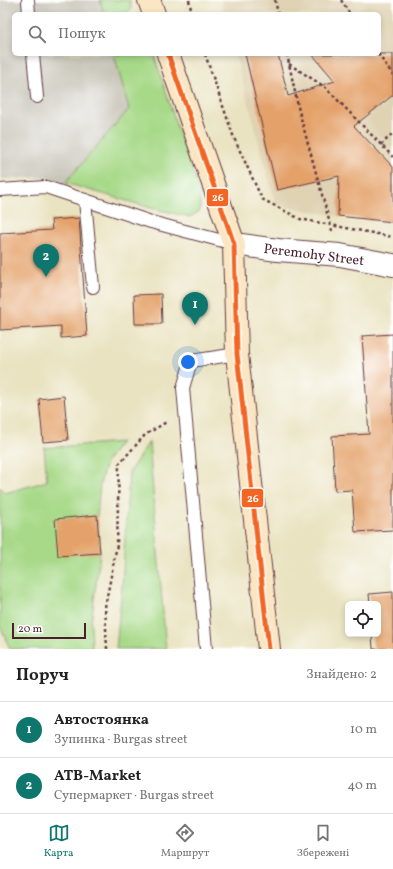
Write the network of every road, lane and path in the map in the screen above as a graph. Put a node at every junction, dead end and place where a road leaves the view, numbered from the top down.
1 (28, 0) edge
2 (189, 0) edge
3 (275, 0) edge
4 (341, 0) edge
5 (29, 12) edge
6 (192, 12) edge
7 (278, 12) edge
8 (349, 12) edge
9 (33, 56) edge
10 (169, 56) edge
11 (205, 56) edge
12 (287, 56) edge
13 (379, 56) edge
14 (289, 64) junction
15 (393, 75) edge
16 (37, 97) dead end
17 (393, 133) edge
18 (382, 145) junction
19 (393, 157) edge
20 (0, 190) edge
21 (85, 200) junction
22 (331, 226) junction
23 (393, 237) edge
24 (234, 244) junction
25 (340, 255) junction
26 (393, 265) edge
27 (93, 287) dead end
28 (237, 354) junction
29 (185, 410) junction
30 (107, 649) edge
31 (206, 649) edge
32 (269, 649) edge

1 - 5 lane
2 - 6 path
3 - 7 path
4 - 8 path
9 - 16 lane
10 - 24 street
11 - 22 path
12 - 14 path
13 - 15 path
14 - 18 path
14 - 22 path
17 - 18 path
18 - 19 path
20 - 21 lane
21 - 24 lane
21 - 27 lane
22 - 23 path
22 - 25 path
24 - 25 street, Peremohy Street
24 - 28 street
25 - 26 street, Peremohy Street
28 - 29 lane
28 - 32 street
29 - 30 path
29 - 31 lane

